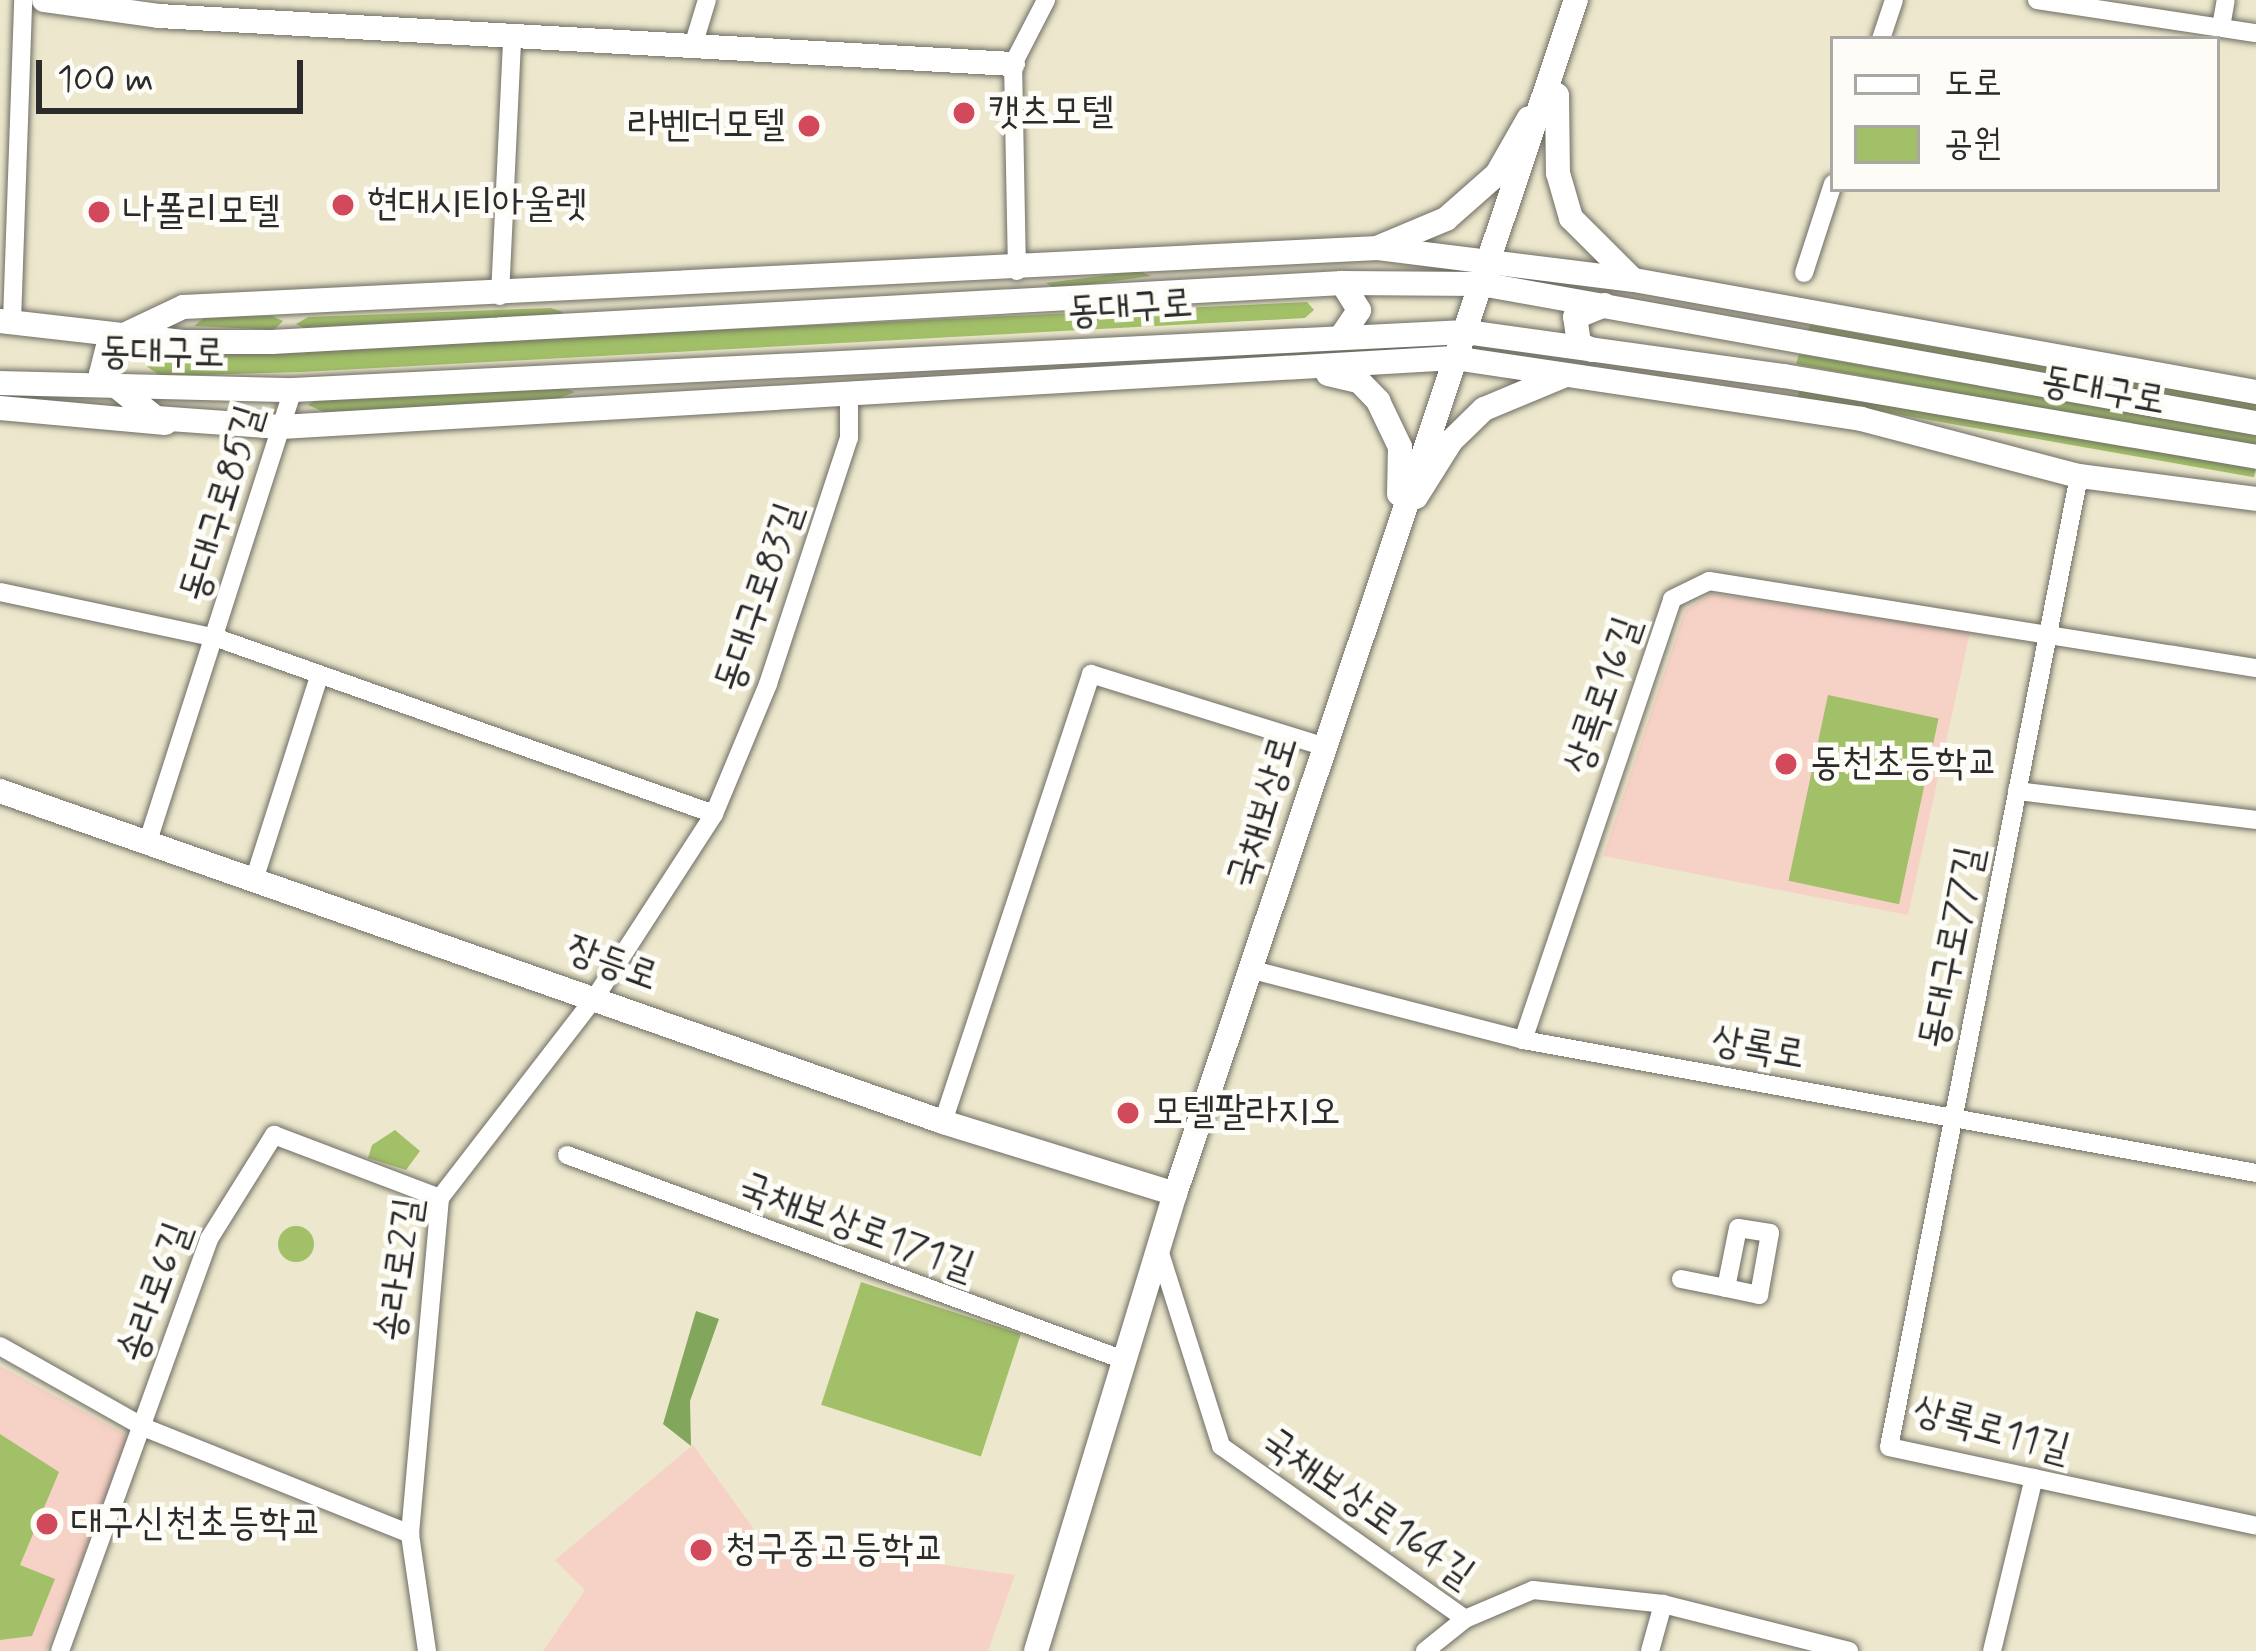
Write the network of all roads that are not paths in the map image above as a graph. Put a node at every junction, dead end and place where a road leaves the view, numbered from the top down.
1 (23, 0) edge
2 (44, 0) edge
3 (707, 0) edge
4 (1046, 0) edge
5 (1576, 0) edge
6 (1894, 0) edge
7 (2037, 0) edge
8 (2226, 0) edge
9 (160, 8) edge
10 (2221, 27) junction
11 (2256, 34) edge
12 (1882, 36) edge
13 (512, 38) junction
14 (693, 46) junction
15 (1013, 64) junction
16 (1559, 64) junction
17 (1830, 192) edge
18 (8, 245) edge
19 (1378, 248) junction
20 (1017, 271) junction
21 (1485, 273) junction
22 (1804, 273) dead end
23 (1634, 280) junction
24 (1342, 284) junction
25 (500, 296) junction
26 (1620, 304) junction
27 (6, 321) edge
28 (1466, 332) junction
29 (121, 334) junction
30 (1341, 337) junction
31 (1592, 350) junction
32 (1454, 358) junction
33 (1320, 371) junction
34 (1602, 374) junction
35 (0, 383) edge
36 (293, 390) junction
37 (128, 391) junction
38 (2256, 392) edge
39 (849, 398) junction
40 (0, 408) edge
41 (2256, 422) edge
42 (188, 426) junction
43 (281, 427) junction
44 (2256, 457) edge
45 (2079, 476) junction
46 (2256, 500) edge
47 (1398, 524) junction
48 (0, 592) edge
49 (217, 638) junction
50 (2046, 640) junction
51 (2256, 668) edge
52 (320, 677) junction
53 (1322, 746) junction
54 (0, 791) edge
55 (2018, 791) junction
56 (714, 814) junction
57 (2256, 820) edge
58 (148, 842) junction
59 (255, 877) junction
60 (1253, 970) junction
61 (596, 996) junction
62 (1522, 1040) junction
63 (1954, 1117) junction
64 (943, 1122) junction
65 (567, 1155) dead end
66 (2256, 1173) edge
67 (1175, 1194) junction
68 (440, 1198) junction
69 (1159, 1250) junction
70 (1681, 1279) dead end
71 (1726, 1288) dead end
72 (0, 1346) edge
73 (1124, 1360) junction
74 (142, 1427) junction
75 (2034, 1478) junction
76 (2256, 1526) edge
77 (410, 1534) junction
78 (1663, 1604) junction
79 (1465, 1619) junction
80 (60, 1651) edge
81 (427, 1651) edge
82 (1036, 1651) edge
83 (1425, 1651) edge
84 (1650, 1651) edge
85 (1849, 1651) edge
86 (1992, 1651) edge

1 - 18 street, 동대구로
2 - 9 main road
3 - 14 street
4 - 15 street
5 - 16 main road, 국채보상로
6 - 12 street
7 - 10 street
8 - 10 street
9 - 13 main road
10 - 11 street
13 - 14 main road
13 - 25 street
14 - 15 main road
15 - 20 street
16 - 19 main road
16 - 21 main road, 국채보상로
16 - 23 main road
17 - 22 street
18 - 27 street, 동대구로
19 - 20 main road
19 - 21 main road
20 - 25 main road
21 - 23 main road, 동대구로
21 - 24 main road, 동대구로
21 - 26 main road, 동대구로
21 - 28 main road, 국채보상로
23 - 38 main road, 동대구로
24 - 29 main road, 동대구로
24 - 30 main road
25 - 29 main road
26 - 31 main road
26 - 41 main road, 동대구로
27 - 29 main road, 동대구로
28 - 30 main road, 동대구로
28 - 31 main road, 동대구로
28 - 32 main road, 국채보상로
29 - 37 main road
30 - 36 main road, 동대구로
31 - 44 main road, 동대구로
32 - 33 main road
32 - 34 main road
32 - 47 main road, 국채보상로
33 - 39 main road
33 - 47 main road
34 - 45 main road
34 - 47 main road
35 - 37 main road, 동대구로
36 - 37 main road, 동대구로
36 - 43 street, 동대구로85길
37 - 42 main road
39 - 43 main road
39 - 56 street, 동대구로83길
40 - 42 main road
42 - 43 main road
43 - 49 street, 동대구로85길
45 - 46 main road
45 - 50 street, 동대구로77길
47 - 53 main road, 국채보상로
48 - 49 street, 동대구로85길
49 - 52 street
49 - 58 street, 동대구로85길
50 - 51 street
50 - 55 street, 동대구로77길
50 - 62 street, 상록로16길
52 - 56 street
52 - 59 street
53 - 60 main road, 국채보상로
53 - 64 street
54 - 58 main road, 장등로
55 - 57 street
55 - 63 street, 동대구로77길
56 - 61 street, 동대구로83길
58 - 59 main road, 장등로
59 - 61 main road, 장등로
60 - 62 street, 상록로
60 - 67 main road, 국채보상로
61 - 64 main road, 장등로
61 - 68 street, 송라로2길
62 - 63 street, 상록로
63 - 66 street, 상록로
63 - 75 street, 상록로11길
64 - 67 main road, 장등로
65 - 73 street, 국채보상로171길
67 - 69 main road, 국채보상로
68 - 74 street, 송라로6길
68 - 77 street, 송라로2길
69 - 73 main road, 국채보상로
69 - 79 street, 국채보상로164길
70 - 71 street
72 - 74 street
73 - 82 main road, 국채보상로
74 - 77 street
74 - 80 street, 송라로6길
75 - 76 street, 상록로11길
75 - 86 street
77 - 81 street, 송라로2길
78 - 79 street, 국채보상로164길
78 - 84 street
78 - 85 street, 국채보상로164길
79 - 83 street, 국채보상로164길

